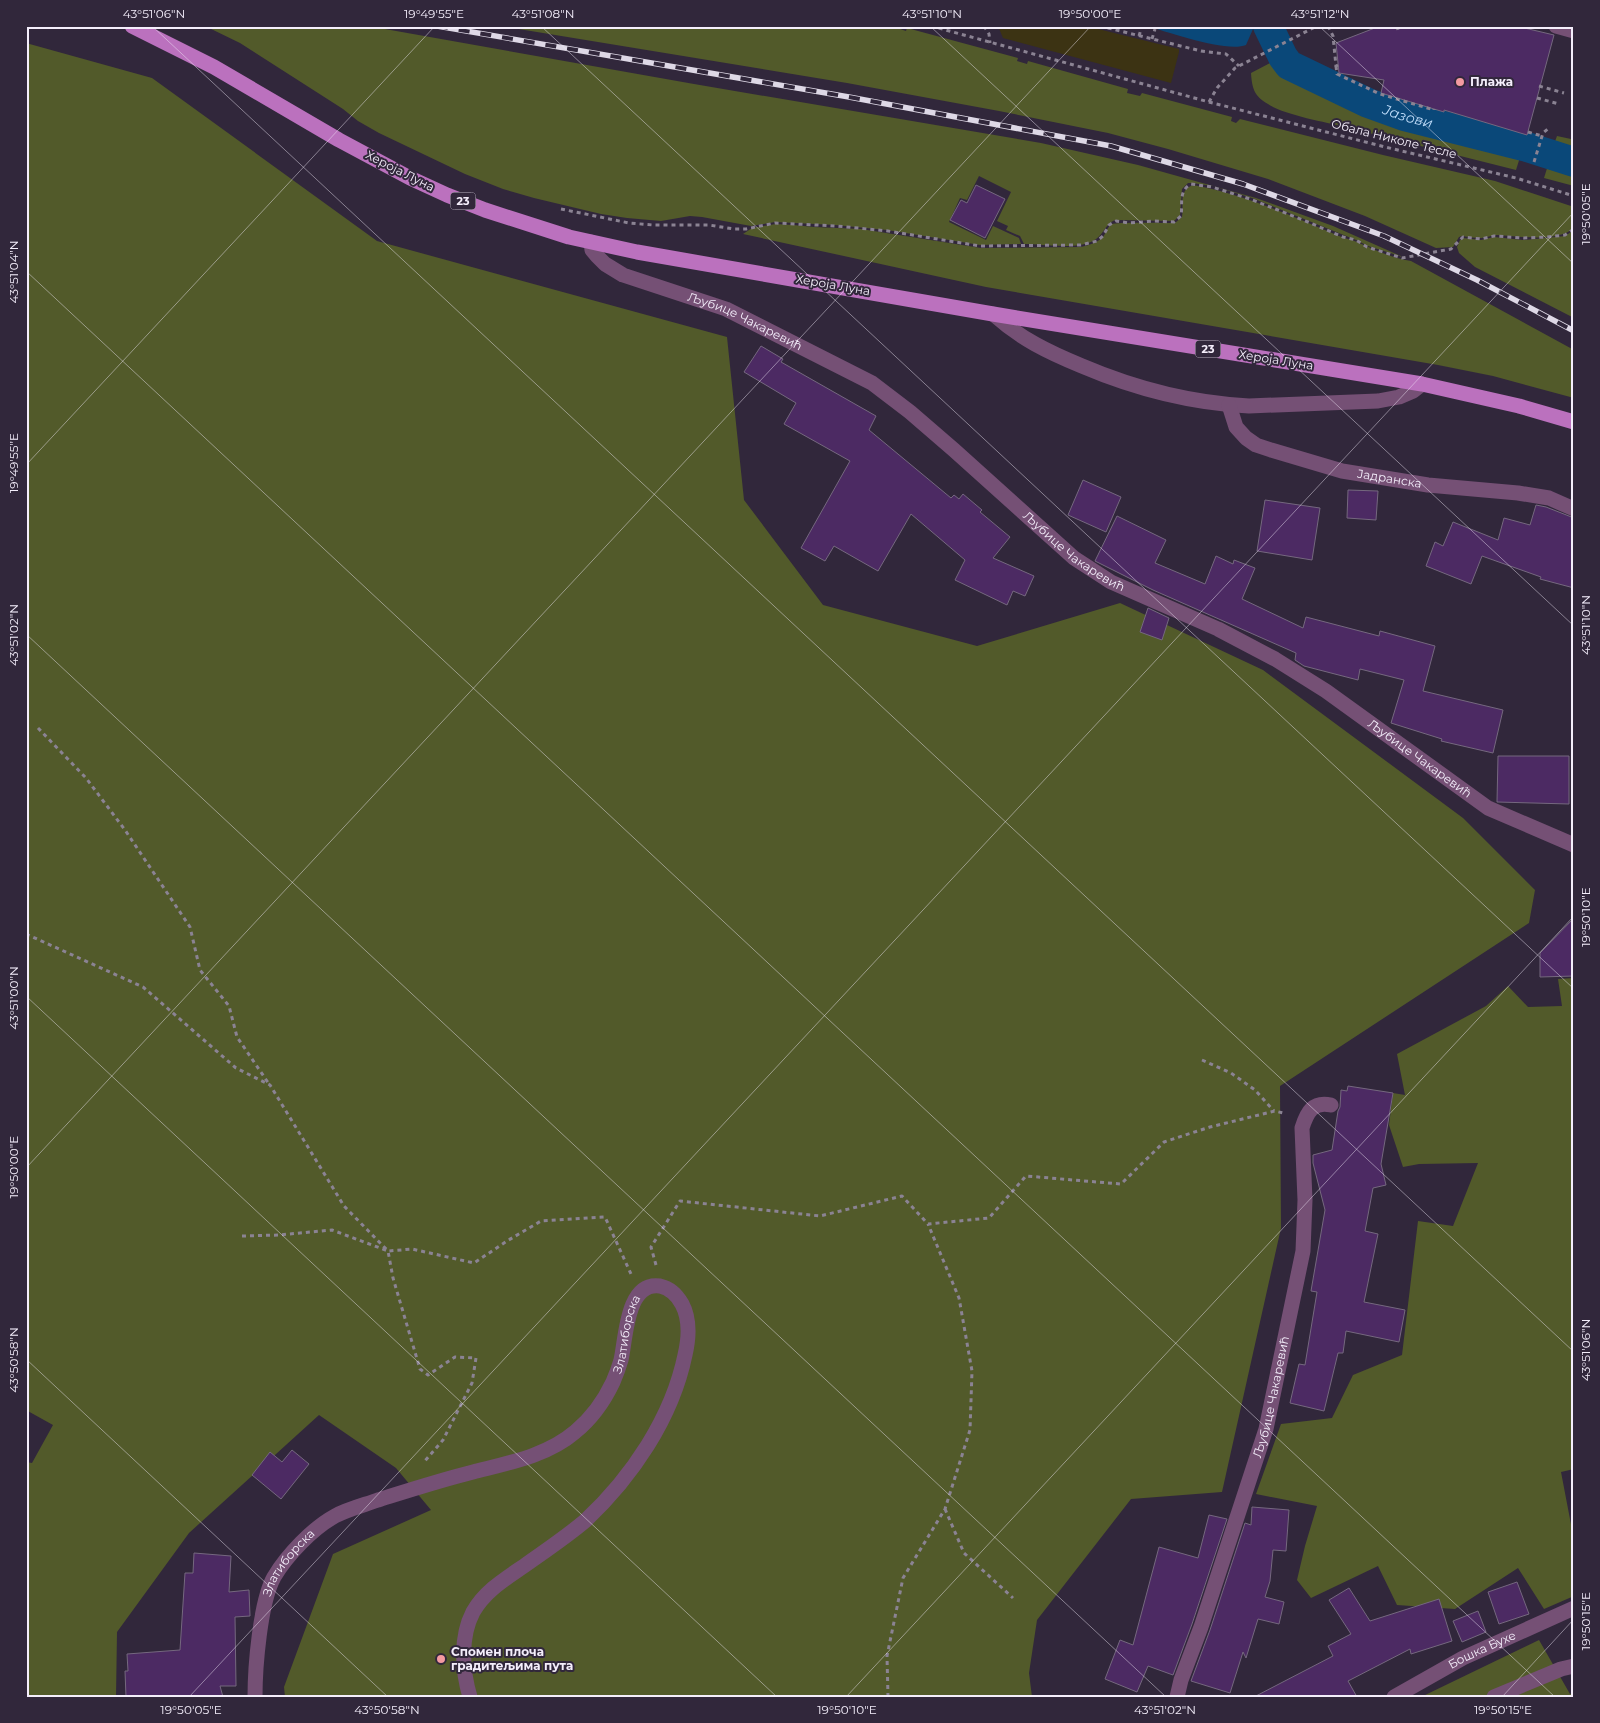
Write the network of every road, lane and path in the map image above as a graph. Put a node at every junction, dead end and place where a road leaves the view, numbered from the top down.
1 (132, 26) edge
2 (932, 26) edge
3 (984, 26) edge
4 (1100, 26) edge
5 (1142, 26) edge
6 (1328, 26) edge
7 (1556, 26) edge
8 (1314, 27) edge
9 (1155, 29) dead end
10 (1574, 31) edge
11 (1139, 36) junction
12 (1152, 40) junction
13 (990, 43) junction
14 (1239, 66) junction
15 (1539, 86) dead end
16 (1564, 93) dead end
17 (1537, 98) dead end
18 (1209, 102) junction
19 (1559, 104) dead end
20 (1434, 109) dead end
21 (1549, 128) dead end
22 (1528, 132) dead end
23 (1542, 136) junction
24 (1534, 162) dead end
25 (1574, 196) edge
26 (552, 206) dead end
27 (1574, 229) edge
28 (591, 242) junction
29 (993, 314) junction
30 (1422, 384) junction
31 (1229, 405) junction
32 (1574, 422) edge
33 (1574, 509) edge
34 (38, 728) dead end
35 (1574, 845) edge
36 (26, 934) edge
37 (1202, 1060) dead end
38 (270, 1085) junction
39 (1331, 1105) dead end
40 (1275, 1111) junction
41 (1305, 1117) junction
42 (928, 1224) junction
43 (242, 1236) dead end
44 (388, 1251) junction
45 (663, 1287) junction
46 (640, 1292) junction
47 (418, 1469) dead end
48 (945, 1508) junction
49 (1013, 1598) dead end
50 (1574, 1608) edge
51 (1574, 1666) edge
52 (256, 1697) edge
53 (470, 1697) edge
54 (888, 1697) edge
55 (1176, 1697) edge
56 (1394, 1697) edge
57 (1494, 1697) edge

1 - 28 main road, Хероја Луна / 23
2 - 13 path, Обала Николе Тесле
3 - 13 path
4 - 11 path
5 - 11 path
6 - 20 path
7 - 10 street
8 - 14 path
9 - 12 path
11 - 12 path
12 - 14 path
13 - 18 path, Обала Николе Тесле
14 - 18 path
15 - 16 path
17 - 19 path
18 - 25 path, Обала Николе Тесле
21 - 23 path
22 - 23 path
23 - 24 path
26 - 27 path
28 - 29 main road, Хероја Луна / 23
28 - 35 street, Љубице Чакаревић
29 - 30 main road, Хероја Луна / 23
29 - 31 street
30 - 31 street
30 - 32 main road, Хероја Луна / 23
31 - 33 street, Јадранска
34 - 38 path
36 - 38 path
37 - 40 path
38 - 44 path
39 - 41 street
40 - 41 path
40 - 42 path
41 - 55 street, Љубице Чакаревић
42 - 45 path
42 - 48 path
43 - 44 path
44 - 46 path
44 - 47 path
45 - 46 street, Златиборска
45 - 53 street
46 - 52 street, Златиборска
48 - 49 path
48 - 54 path
50 - 56 street, Бошка Бухе
51 - 57 street

